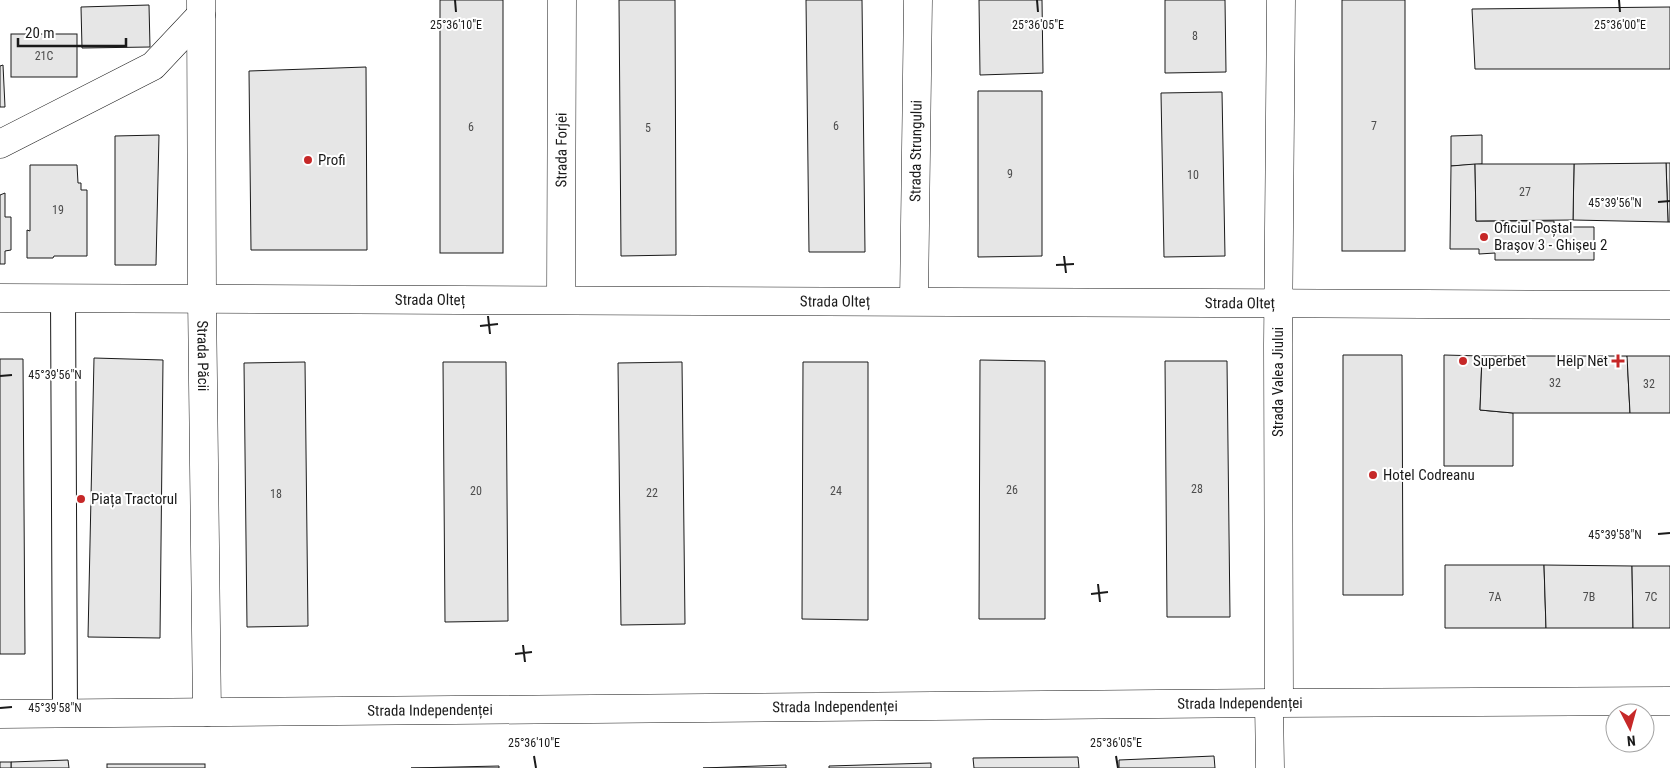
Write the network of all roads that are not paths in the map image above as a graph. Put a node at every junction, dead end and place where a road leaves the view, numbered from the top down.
1 (562, 0) edge
2 (918, 0) edge
3 (1281, 0) edge
4 (201, 7) edge
5 (0, 144) edge
6 (0, 298) edge
7 (63, 298) junction
8 (202, 298) junction
9 (561, 300) junction
10 (914, 302) junction
11 (1279, 303) junction
12 (1670, 305) edge
13 (1670, 701) edge
14 (1274, 703) junction
15 (207, 712) junction
16 (65, 713) junction
17 (0, 714) edge
18 (1270, 768) edge

1 - 9 street, Strada Forjei
2 - 10 street, Strada Strungului
3 - 11 street, Strada Valea Jiului
4 - 5 street
4 - 8 street, Strada Păcii
6 - 7 street, Strada Olteț
7 - 8 street, Strada Olteț
7 - 16 street
8 - 9 street, Strada Olteț
8 - 15 street, Strada Păcii
9 - 10 street, Strada Olteț
10 - 11 street, Strada Olteț
11 - 12 street, Strada Olteț
11 - 14 street, Strada Valea Jiului
13 - 14 street, Strada Independenței
14 - 15 street, Strada Independenței
14 - 18 street, Strada Valea Jiului
15 - 16 street, Strada Independenței
16 - 17 street, Strada Independenței

